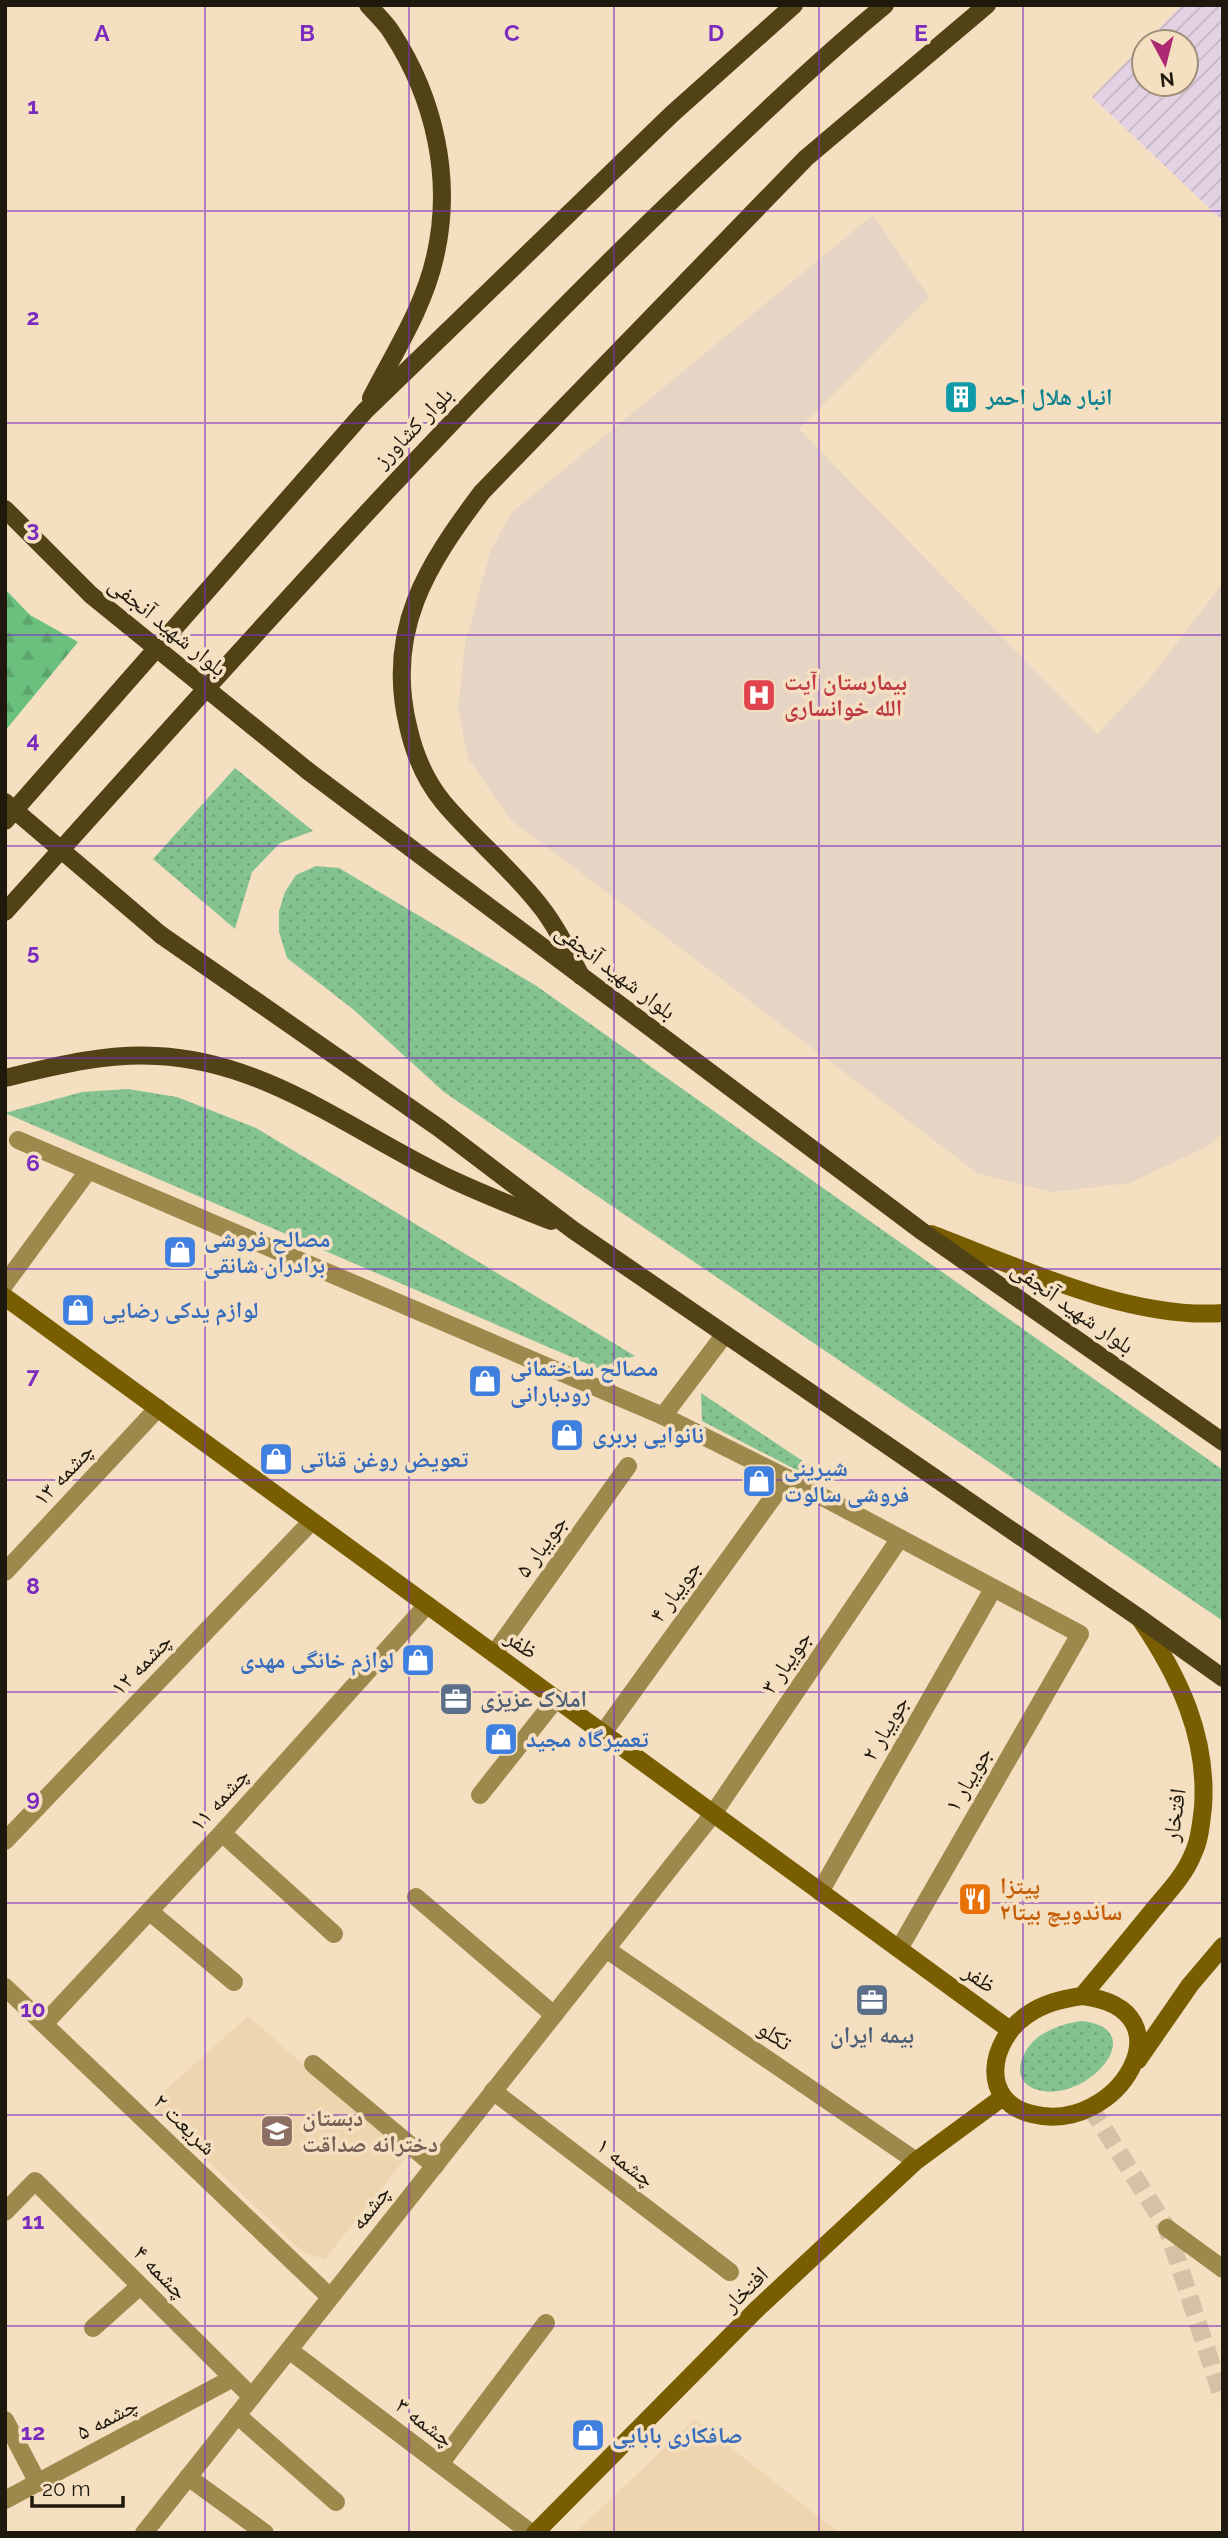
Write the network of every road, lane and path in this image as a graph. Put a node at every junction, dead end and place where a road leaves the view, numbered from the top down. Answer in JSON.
{"nodes":[{"id":1,"x":368,"y":5,"type":"edge"},
{"id":2,"x":794,"y":5,"type":"edge"},
{"id":3,"x":885,"y":5,"type":"edge"},
{"id":4,"x":987,"y":5,"type":"edge"},
{"id":5,"x":365,"y":411,"type":"junction"},
{"id":6,"x":5,"y":501,"type":"edge"},
{"id":7,"x":5,"y":509,"type":"edge"},
{"id":8,"x":23,"y":526,"type":"junction"},
{"id":9,"x":5,"y":802,"type":"edge"},
{"id":10,"x":5,"y":821,"type":"edge"},
{"id":11,"x":5,"y":912,"type":"edge"},
{"id":12,"x":582,"y":976,"type":"junction"},
{"id":13,"x":5,"y":1078,"type":"edge"},
{"id":14,"x":18,"y":1140,"type":"dead end"},
{"id":15,"x":88,"y":1171,"type":"junction"},
{"id":16,"x":573,"y":1230,"type":"junction"},
{"id":17,"x":923,"y":1232,"type":"junction"},
{"id":18,"x":5,"y":1284,"type":"edge"},
{"id":19,"x":5,"y":1297,"type":"edge"},
{"id":20,"x":1223,"y":1313,"type":"edge"},
{"id":21,"x":725,"y":1334,"type":"junction"},
{"id":22,"x":158,"y":1408,"type":"junction"},
{"id":23,"x":663,"y":1416,"type":"junction"},
{"id":24,"x":1223,"y":1442,"type":"edge"},
{"id":25,"x":628,"y":1466,"type":"dead end"},
{"id":26,"x":787,"y":1478,"type":"junction"},
{"id":27,"x":312,"y":1521,"type":"junction"},
{"id":28,"x":900,"y":1538,"type":"junction"},
{"id":29,"x":5,"y":1572,"type":"edge"},
{"id":30,"x":993,"y":1589,"type":"junction"},
{"id":31,"x":427,"y":1605,"type":"junction"},
{"id":32,"x":1138,"y":1617,"type":"junction"},
{"id":33,"x":494,"y":1654,"type":"junction"},
{"id":34,"x":1223,"y":1678,"type":"edge"},
{"id":35,"x":556,"y":1699,"type":"junction"},
{"id":36,"x":603,"y":1734,"type":"junction"},
{"id":37,"x":480,"y":1795,"type":"dead end"},
{"id":38,"x":713,"y":1814,"type":"junction"},
{"id":39,"x":222,"y":1833,"type":"junction"},
{"id":40,"x":5,"y":1841,"type":"edge"},
{"id":41,"x":820,"y":1892,"type":"junction"},
{"id":42,"x":416,"y":1897,"type":"dead end"},
{"id":43,"x":149,"y":1911,"type":"junction"},
{"id":44,"x":334,"y":1934,"type":"dead end"},
{"id":45,"x":1223,"y":1946,"type":"edge"},
{"id":46,"x":899,"y":1949,"type":"junction"},
{"id":47,"x":606,"y":1950,"type":"junction"},
{"id":48,"x":234,"y":1982,"type":"dead end"},
{"id":49,"x":5,"y":1987,"type":"edge"},
{"id":50,"x":1082,"y":1996,"type":"junction"},
{"id":51,"x":554,"y":2015,"type":"junction"},
{"id":52,"x":44,"y":2024,"type":"junction"},
{"id":53,"x":1010,"y":2030,"type":"junction"},
{"id":54,"x":313,"y":2064,"type":"dead end"},
{"id":55,"x":1134,"y":2066,"type":"junction"},
{"id":56,"x":494,"y":2091,"type":"junction"},
{"id":57,"x":1003,"y":2097,"type":"junction"},
{"id":58,"x":916,"y":2161,"type":"junction"},
{"id":59,"x":435,"y":2165,"type":"junction"},
{"id":60,"x":5,"y":2212,"type":"edge"},
{"id":61,"x":1167,"y":2228,"type":"dead end"},
{"id":62,"x":1223,"y":2269,"type":"edge"},
{"id":63,"x":730,"y":2272,"type":"dead end"},
{"id":64,"x":140,"y":2286,"type":"junction"},
{"id":65,"x":330,"y":2297,"type":"junction"},
{"id":66,"x":546,"y":2323,"type":"dead end"},
{"id":67,"x":93,"y":2328,"type":"dead end"},
{"id":68,"x":289,"y":2350,"type":"junction"},
{"id":69,"x":233,"y":2378,"type":"junction"},
{"id":70,"x":252,"y":2397,"type":"junction"},
{"id":71,"x":237,"y":2415,"type":"junction"},
{"id":72,"x":5,"y":2420,"type":"edge"},
{"id":73,"x":440,"y":2464,"type":"junction"},
{"id":74,"x":188,"y":2477,"type":"junction"},
{"id":75,"x":38,"y":2483,"type":"junction"},
{"id":76,"x":5,"y":2500,"type":"edge"},
{"id":77,"x":336,"y":2502,"type":"dead end"},
{"id":78,"x":144,"y":2533,"type":"edge"},
{"id":79,"x":265,"y":2533,"type":"edge"},
{"id":80,"x":533,"y":2533,"type":"edge"}],
"edges":[{"from":1,"to":5,"type":"main road"},
{"from":2,"to":5,"type":"main road","name":"بلوار کشاورز"},
{"from":3,"to":11,"type":"main road","name":"بلوار کشاورز"},
{"from":4,"to":12,"type":"main road"},
{"from":5,"to":10,"type":"main road","name":"بلوار کشاورز"},
{"from":6,"to":8,"type":"main road"},
{"from":7,"to":8,"type":"main road","name":"بلوار شهید آنجفی"},
{"from":8,"to":12,"type":"main road","name":"بلوار شهید آنجفی","bridge":true},
{"from":9,"to":16,"type":"main road","bridge":true},
{"from":12,"to":17,"type":"main road","name":"بلوار شهید آنجفی"},
{"from":13,"to":16,"type":"main road"},
{"from":14,"to":15,"type":"street"},
{"from":15,"to":18,"type":"street"},
{"from":15,"to":23,"type":"street"},
{"from":16,"to":21,"type":"main road"},
{"from":17,"to":20,"type":"street"},
{"from":17,"to":24,"type":"main road","name":"بلوار شهید آنجفی"},
{"from":19,"to":22,"type":"street","name":"ظفر"},
{"from":21,"to":23,"type":"street"},
{"from":21,"to":32,"type":"main road"},
{"from":22,"to":27,"type":"street","name":"ظفر"},
{"from":22,"to":29,"type":"street","name":"چشمه ۱۳"},
{"from":23,"to":26,"type":"street"},
{"from":25,"to":33,"type":"street","name":"جویبار ۵"},
{"from":26,"to":28,"type":"street"},
{"from":26,"to":36,"type":"street","name":"جویبار ۴"},
{"from":27,"to":31,"type":"street","name":"ظفر"},
{"from":27,"to":40,"type":"street","name":"چشمه ۱۲"},
{"from":28,"to":30,"type":"street"},
{"from":28,"to":38,"type":"street","name":"جویبار ۳"},
{"from":30,"to":41,"type":"street","name":"جویبار ۲"},
{"from":30,"to":46,"type":"street","name":"جویبار ۱"},
{"from":31,"to":33,"type":"street","name":"ظفر"},
{"from":31,"to":39,"type":"street","name":"چشمه ۱۱"},
{"from":32,"to":34,"type":"main road"},
{"from":32,"to":50,"type":"street","name":"افتخار"},
{"from":33,"to":35,"type":"street","name":"ظفر"},
{"from":35,"to":36,"type":"street","name":"ظفر"},
{"from":35,"to":37,"type":"street"},
{"from":36,"to":38,"type":"street","name":"ظفر"},
{"from":38,"to":41,"type":"street","name":"ظفر"},
{"from":38,"to":47,"type":"street","name":"چشمه"},
{"from":39,"to":43,"type":"street","name":"چشمه ۱۱"},
{"from":39,"to":44,"type":"street"},
{"from":41,"to":46,"type":"street","name":"ظفر"},
{"from":42,"to":51,"type":"street"},
{"from":43,"to":48,"type":"street"},
{"from":43,"to":52,"type":"street","name":"چشمه ۱۱"},
{"from":45,"to":55,"type":"street"},
{"from":46,"to":53,"type":"street","name":"ظفر"},
{"from":47,"to":51,"type":"street","name":"چشمه"},
{"from":47,"to":58,"type":"street","name":"تکلو"},
{"from":49,"to":52,"type":"street","name":"شریعت ۲"},
{"from":50,"to":53,"type":"street"},
{"from":50,"to":55,"type":"street"},
{"from":51,"to":56,"type":"street","name":"چشمه"},
{"from":52,"to":65,"type":"street","name":"شریعت ۲"},
{"from":53,"to":57,"type":"street"},
{"from":54,"to":59,"type":"street"},
{"from":55,"to":57,"type":"street"},
{"from":56,"to":59,"type":"street","name":"چشمه"},
{"from":56,"to":63,"type":"street","name":"چشمه ۱"},
{"from":57,"to":58,"type":"street","name":"افتخار"},
{"from":58,"to":80,"type":"street","name":"افتخار"},
{"from":59,"to":65,"type":"street","name":"چشمه"},
{"from":60,"to":64,"type":"street","name":"چشمه ۴"},
{"from":61,"to":62,"type":"street"},
{"from":64,"to":67,"type":"street"},
{"from":64,"to":69,"type":"street","name":"چشمه ۴"},
{"from":65,"to":68,"type":"street","name":"چشمه"},
{"from":66,"to":73,"type":"street"},
{"from":68,"to":70,"type":"street","name":"چشمه"},
{"from":68,"to":73,"type":"street","name":"چشمه ۳"},
{"from":69,"to":70,"type":"street","name":"چشمه ۴"},
{"from":69,"to":75,"type":"street","name":"چشمه ۵"},
{"from":70,"to":71,"type":"street","name":"چشمه"},
{"from":71,"to":74,"type":"street","name":"چشمه"},
{"from":71,"to":77,"type":"street"},
{"from":72,"to":75,"type":"street"},
{"from":73,"to":80,"type":"street","name":"چشمه ۳"},
{"from":74,"to":78,"type":"street","name":"چشمه"},
{"from":74,"to":79,"type":"street"},
{"from":75,"to":76,"type":"street","name":"چشمه ۵"}]}
